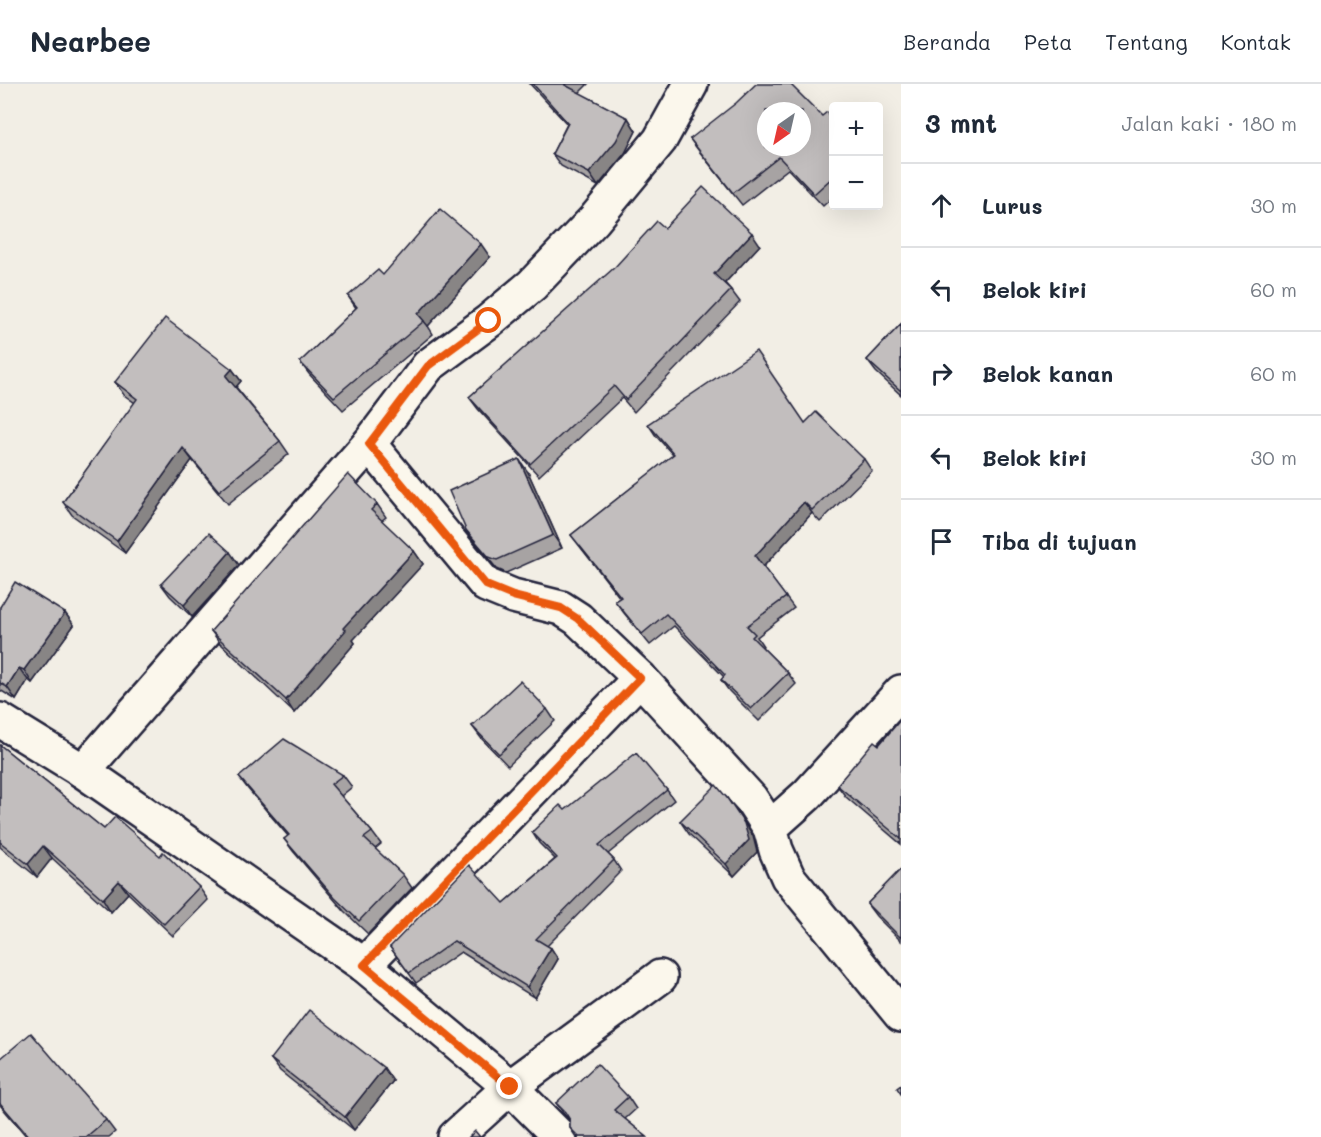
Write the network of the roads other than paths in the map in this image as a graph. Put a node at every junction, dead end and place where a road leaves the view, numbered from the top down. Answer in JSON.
{"nodes":[{"id":1,"x":691,"y":84,"type":"edge"},
{"id":2,"x":369,"y":444,"type":"junction"},
{"id":3,"x":640,"y":678,"type":"junction"},
{"id":4,"x":901,"y":692,"type":"edge"},
{"id":5,"x":0,"y":720,"type":"edge"},
{"id":6,"x":83,"y":771,"type":"junction"},
{"id":7,"x":770,"y":828,"type":"junction"},
{"id":8,"x":364,"y":965,"type":"junction"},
{"id":9,"x":660,"y":977,"type":"dead end"},
{"id":10,"x":901,"y":1015,"type":"edge"},
{"id":11,"x":510,"y":1087,"type":"junction"},
{"id":12,"x":455,"y":1137,"type":"edge"},
{"id":13,"x":560,"y":1137,"type":"edge"}],
"edges":[{"from":1,"to":2,"type":"street"},
{"from":2,"to":3,"type":"street"},
{"from":2,"to":6,"type":"street"},
{"from":3,"to":7,"type":"street"},
{"from":3,"to":8,"type":"street"},
{"from":4,"to":7,"type":"street"},
{"from":5,"to":6,"type":"street"},
{"from":6,"to":8,"type":"street"},
{"from":7,"to":10,"type":"street"},
{"from":8,"to":11,"type":"street"},
{"from":9,"to":11,"type":"street"},
{"from":11,"to":12,"type":"street"},
{"from":11,"to":13,"type":"street"}]}
